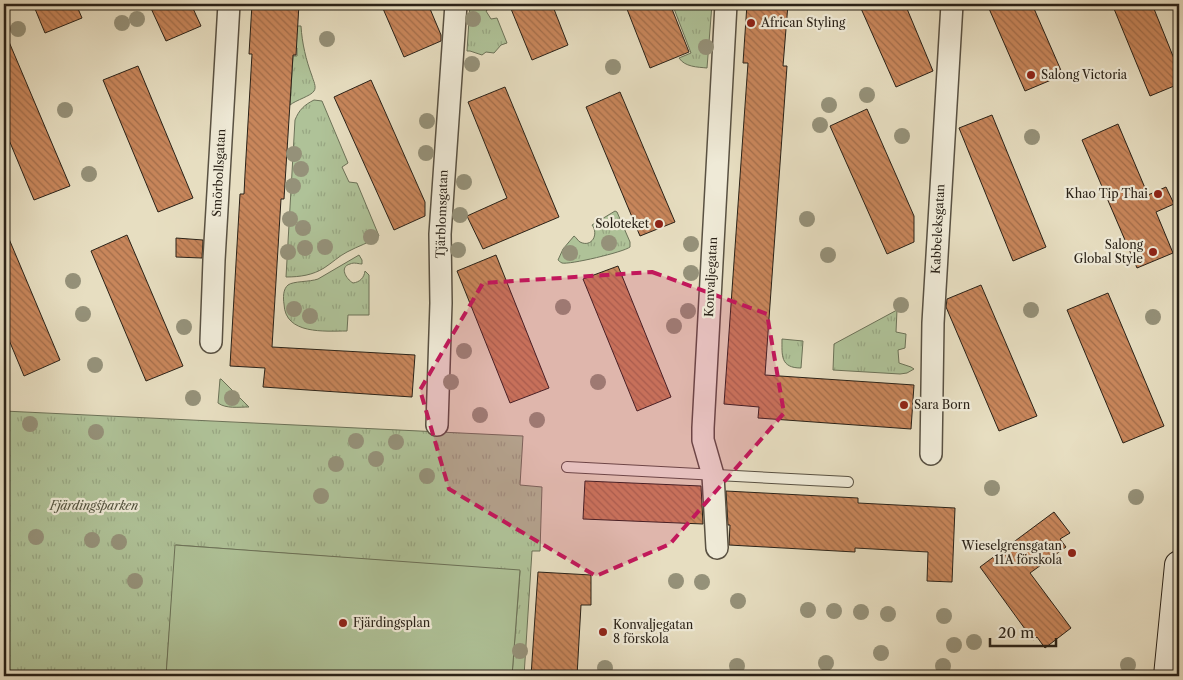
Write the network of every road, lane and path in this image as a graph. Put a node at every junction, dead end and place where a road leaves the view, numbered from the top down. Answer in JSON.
{"nodes":[{"id":1,"x":229,"y":4,"type":"edge"},
{"id":2,"x":456,"y":4,"type":"edge"},
{"id":3,"x":726,"y":4,"type":"edge"},
{"id":4,"x":952,"y":4,"type":"edge"},
{"id":5,"x":210,"y":342,"type":"dead end"},
{"id":6,"x":437,"y":425,"type":"dead end"},
{"id":7,"x":931,"y":454,"type":"dead end"},
{"id":8,"x":568,"y":467,"type":"dead end"},
{"id":9,"x":713,"y":475,"type":"junction"},
{"id":10,"x":848,"y":482,"type":"dead end"},
{"id":11,"x":717,"y":548,"type":"dead end"},
{"id":12,"x":1179,"y":566,"type":"edge"},
{"id":13,"x":1177,"y":611,"type":"edge"},
{"id":14,"x":1168,"y":676,"type":"edge"}],
"edges":[{"from":1,"to":5,"type":"street","name":"Smörbollsgatan"},
{"from":2,"to":6,"type":"street","name":"Tjärblomsgatan"},
{"from":3,"to":9,"type":"street","name":"Konvaljegatan"},
{"from":4,"to":7,"type":"street","name":"Kabbeleksgatan"},
{"from":8,"to":9,"type":"lane"},
{"from":9,"to":10,"type":"lane"},
{"from":9,"to":11,"type":"street","name":"Konvaljegatan"},
{"from":12,"to":13,"type":"street"},
{"from":13,"to":14,"type":"street"}]}
